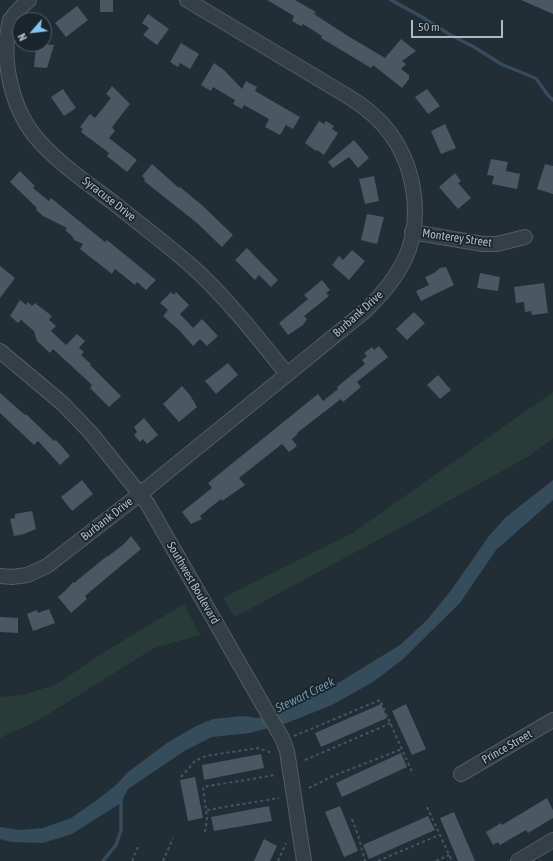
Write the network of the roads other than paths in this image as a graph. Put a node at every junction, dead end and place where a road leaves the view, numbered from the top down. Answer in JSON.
{"nodes":[{"id":1,"x":29,"y":0,"type":"edge"},
{"id":2,"x":187,"y":0,"type":"edge"},
{"id":3,"x":412,"y":232,"type":"junction"},
{"id":4,"x":525,"y":237,"type":"dead end"},
{"id":5,"x":0,"y":351,"type":"edge"},
{"id":6,"x":287,"y":374,"type":"junction"},
{"id":7,"x":140,"y":494,"type":"junction"},
{"id":8,"x":0,"y":576,"type":"edge"},
{"id":9,"x":553,"y":720,"type":"edge"},
{"id":10,"x":461,"y":774,"type":"dead end"},
{"id":11,"x":553,"y":840,"type":"edge"},
{"id":12,"x":304,"y":861,"type":"edge"},
{"id":13,"x":518,"y":861,"type":"edge"}],
"edges":[{"from":1,"to":6,"type":"street","name":"Syracuse Drive"},
{"from":2,"to":3,"type":"street","name":"Burbank Drive"},
{"from":3,"to":4,"type":"street","name":"Monterey Street"},
{"from":3,"to":6,"type":"street","name":"Burbank Drive"},
{"from":5,"to":7,"type":"street","name":"Southwest Boulevard"},
{"from":6,"to":7,"type":"street","name":"Burbank Drive"},
{"from":7,"to":8,"type":"street","name":"Burbank Drive"},
{"from":7,"to":12,"type":"street","name":"Southwest Boulevard"},
{"from":9,"to":10,"type":"street","name":"Prince Street"},
{"from":11,"to":13,"type":"street"}]}
